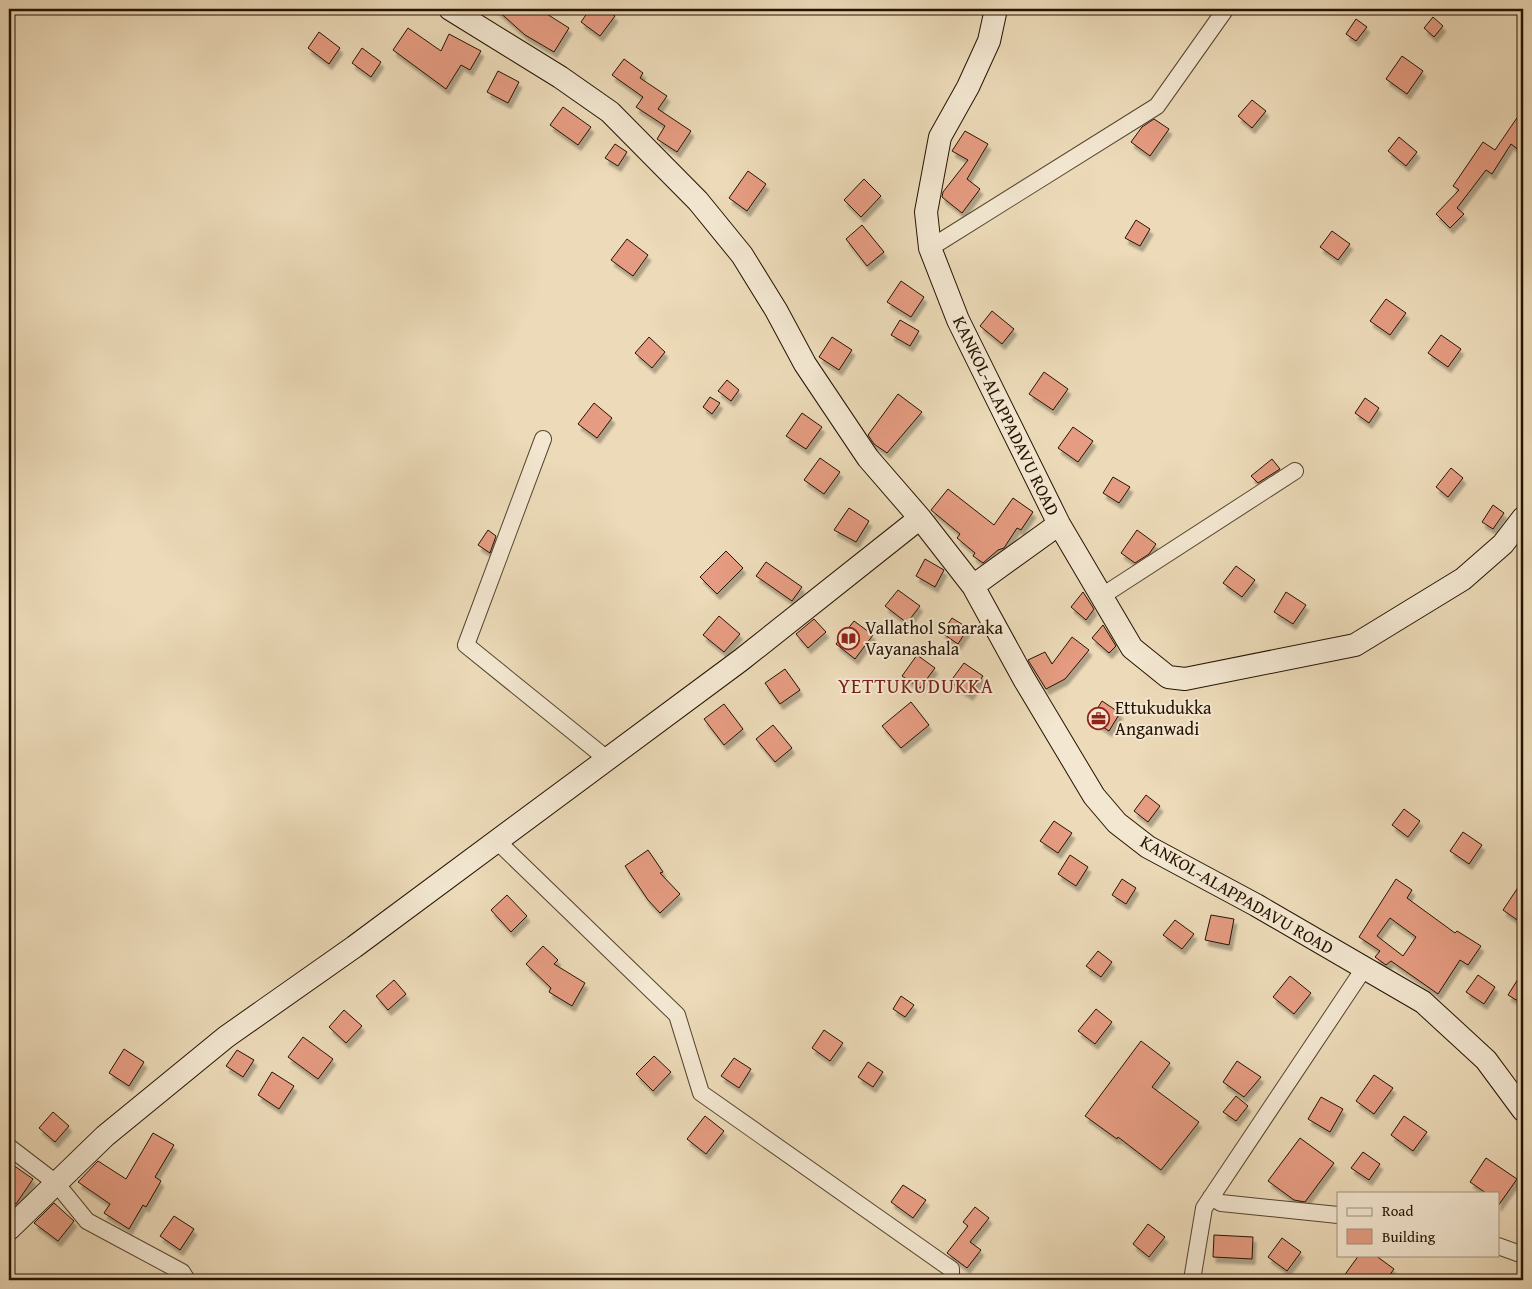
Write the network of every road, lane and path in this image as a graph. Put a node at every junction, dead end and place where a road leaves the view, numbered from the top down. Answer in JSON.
{"nodes":[{"id":1,"x":450,"y":9,"type":"edge"},
{"id":2,"x":996,"y":9,"type":"edge"},
{"id":3,"x":1225,"y":10,"type":"dead end"},
{"id":4,"x":930,"y":248,"type":"junction"},
{"id":5,"x":543,"y":439,"type":"dead end"},
{"id":6,"x":1295,"y":471,"type":"dead end"},
{"id":7,"x":920,"y":518,"type":"junction"},
{"id":8,"x":1523,"y":518,"type":"edge"},
{"id":9,"x":1059,"y":524,"type":"junction"},
{"id":10,"x":973,"y":586,"type":"junction"},
{"id":11,"x":1102,"y":596,"type":"junction"},
{"id":12,"x":607,"y":759,"type":"junction"},
{"id":13,"x":497,"y":841,"type":"junction"},
{"id":14,"x":1365,"y":967,"type":"junction"},
{"id":15,"x":1523,"y":1110,"type":"edge"},
{"id":16,"x":9,"y":1147,"type":"edge"},
{"id":17,"x":56,"y":1182,"type":"junction"},
{"id":18,"x":1211,"y":1197,"type":"junction"},
{"id":19,"x":1337,"y":1215,"type":"edge"},
{"id":20,"x":9,"y":1229,"type":"edge"},
{"id":21,"x":1500,"y":1247,"type":"edge"},
{"id":22,"x":1523,"y":1255,"type":"edge"},
{"id":23,"x":187,"y":1280,"type":"edge"},
{"id":24,"x":951,"y":1280,"type":"edge"},
{"id":25,"x":1192,"y":1280,"type":"edge"}],
"edges":[{"from":1,"to":7,"type":"street"},
{"from":2,"to":4,"type":"street","name":"KANKOL-ALAPPADAVU ROAD"},
{"from":3,"to":4,"type":"street"},
{"from":4,"to":9,"type":"street","name":"KANKOL-ALAPPADAVU ROAD"},
{"from":5,"to":12,"type":"street"},
{"from":6,"to":11,"type":"street"},
{"from":7,"to":10,"type":"street"},
{"from":7,"to":12,"type":"street"},
{"from":8,"to":11,"type":"street"},
{"from":9,"to":10,"type":"street","name":"KANKOL-ALAPPADAVU ROAD"},
{"from":9,"to":11,"type":"street"},
{"from":10,"to":14,"type":"street","name":"KANKOL-ALAPPADAVU ROAD"},
{"from":12,"to":13,"type":"street"},
{"from":13,"to":17,"type":"street"},
{"from":13,"to":24,"type":"street"},
{"from":14,"to":15,"type":"street","name":"KANKOL-ALAPPADAVU ROAD"},
{"from":14,"to":18,"type":"street"},
{"from":16,"to":17,"type":"street"},
{"from":17,"to":20,"type":"street"},
{"from":17,"to":23,"type":"street"},
{"from":18,"to":19,"type":"street"},
{"from":18,"to":25,"type":"street"},
{"from":21,"to":22,"type":"street"}]}
